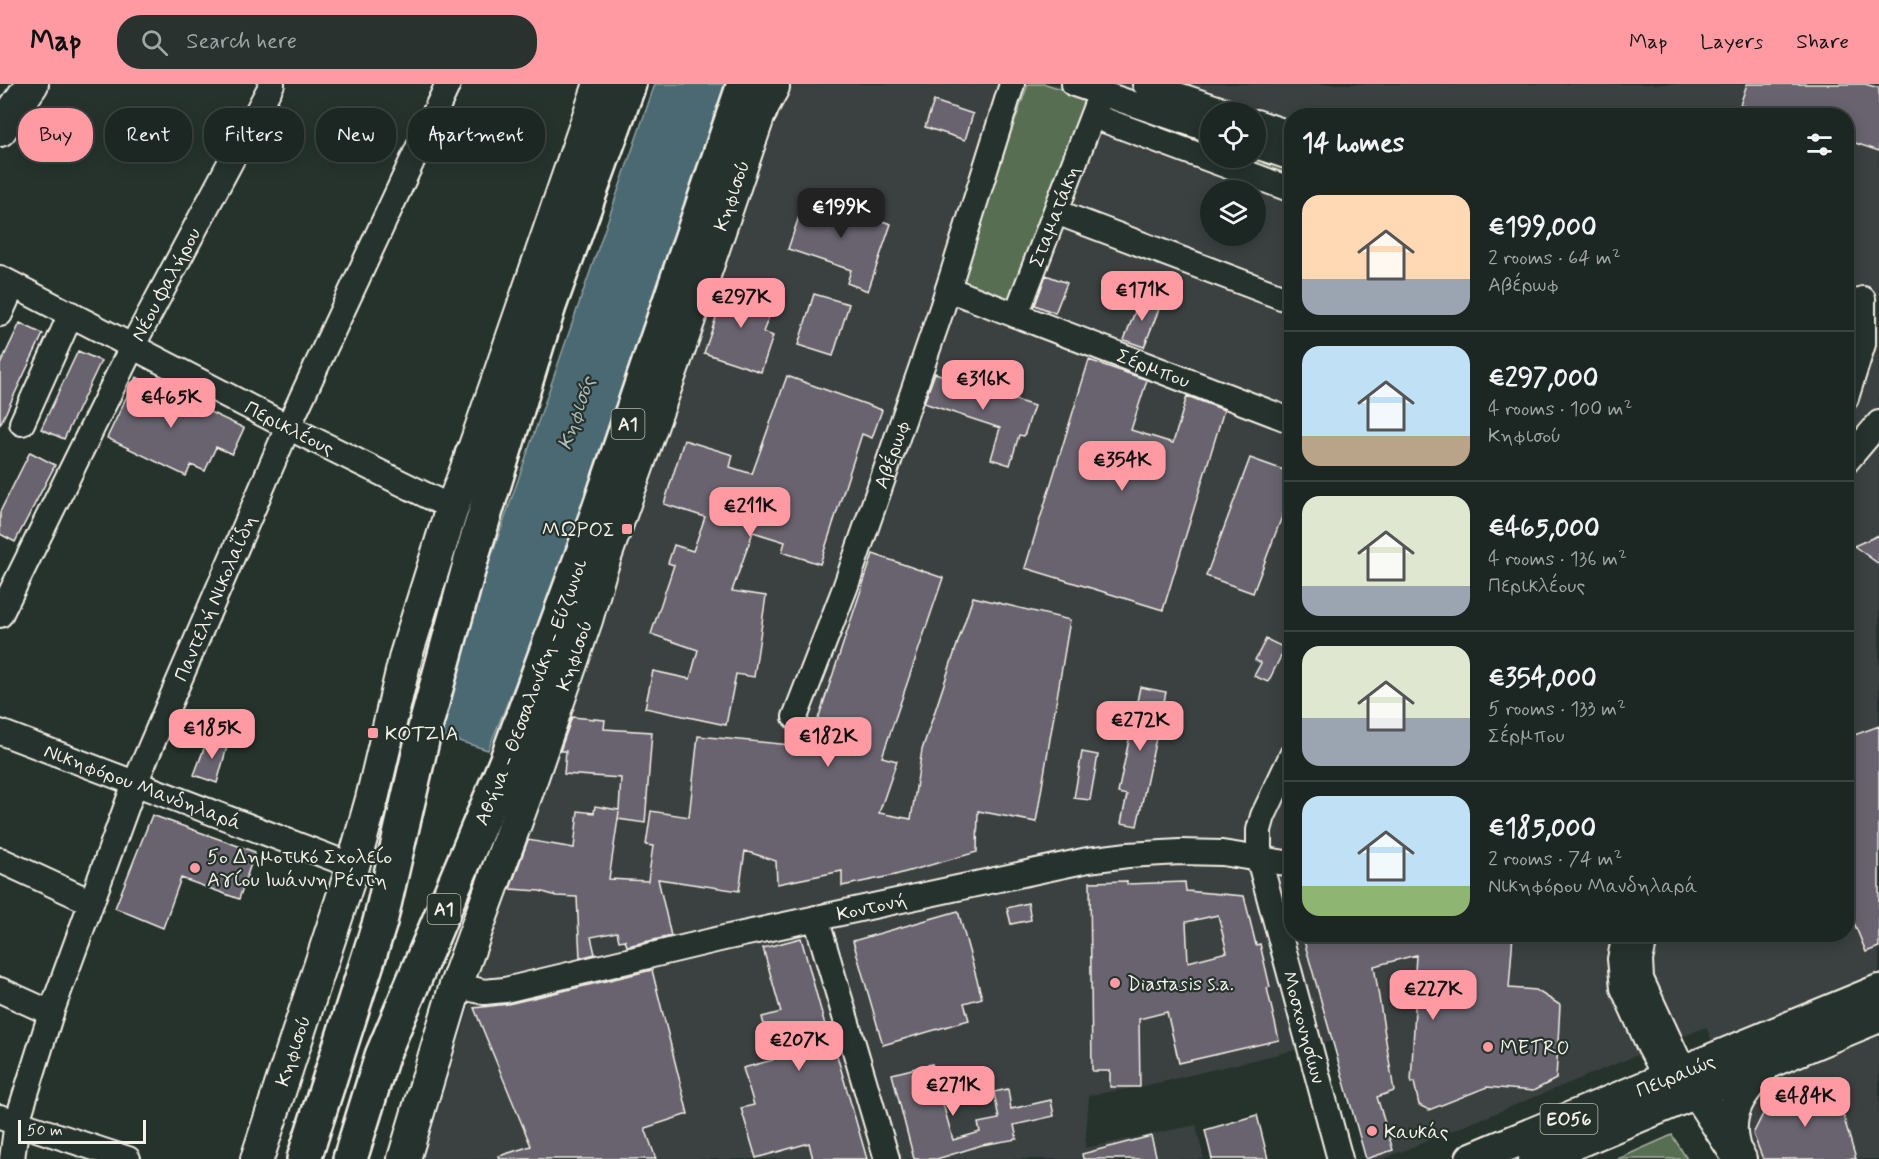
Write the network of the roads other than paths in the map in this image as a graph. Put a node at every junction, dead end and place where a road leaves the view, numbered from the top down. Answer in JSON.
{"nodes":[{"id":1,"x":32,"y":84,"type":"edge"},
{"id":2,"x":272,"y":84,"type":"edge"},
{"id":3,"x":448,"y":84,"type":"edge"},
{"id":4,"x":600,"y":84,"type":"edge"},
{"id":5,"x":628,"y":84,"type":"edge"},
{"id":6,"x":1012,"y":84,"type":"edge"},
{"id":7,"x":1074,"y":84,"type":"edge"},
{"id":8,"x":1145,"y":84,"type":"edge"},
{"id":9,"x":762,"y":91,"type":"edge"},
{"id":10,"x":1200,"y":102,"type":"edge"},
{"id":11,"x":1097,"y":104,"type":"junction"},
{"id":12,"x":1266,"y":125,"type":"edge"},
{"id":13,"x":1200,"y":128,"type":"edge"},
{"id":14,"x":0,"y":130,"type":"edge"},
{"id":15,"x":1284,"y":131,"type":"edge"},
{"id":16,"x":1266,"y":149,"type":"edge"},
{"id":17,"x":1284,"y":155,"type":"edge"},
{"id":18,"x":1284,"y":186,"type":"edge"},
{"id":19,"x":1056,"y":212,"type":"junction"},
{"id":20,"x":7,"y":281,"type":"edge"},
{"id":21,"x":948,"y":289,"type":"junction"},
{"id":22,"x":1284,"y":298,"type":"edge"},
{"id":23,"x":1863,"y":298,"type":"edge"},
{"id":24,"x":549,"y":306,"type":"junction"},
{"id":25,"x":0,"y":314,"type":"edge"},
{"id":26,"x":71,"y":314,"type":"junction"},
{"id":27,"x":1016,"y":315,"type":"junction"},
{"id":28,"x":1863,"y":325,"type":"edge"},
{"id":29,"x":133,"y":345,"type":"junction"},
{"id":30,"x":1854,"y":373,"type":"edge"},
{"id":31,"x":1284,"y":418,"type":"edge"},
{"id":32,"x":22,"y":423,"type":"dead end"},
{"id":33,"x":1879,"y":423,"type":"edge"},
{"id":34,"x":288,"y":427,"type":"junction"},
{"id":35,"x":1854,"y":453,"type":"edge"},
{"id":36,"x":472,"y":455,"type":"junction"},
{"id":37,"x":452,"y":508,"type":"junction"},
{"id":38,"x":600,"y":571,"type":"junction"},
{"id":39,"x":0,"y":615,"type":"edge"},
{"id":40,"x":795,"y":717,"type":"dead end"},
{"id":41,"x":0,"y":732,"type":"edge"},
{"id":42,"x":506,"y":762,"type":"junction"},
{"id":43,"x":1284,"y":772,"type":"edge"},
{"id":44,"x":135,"y":783,"type":"junction"},
{"id":45,"x":1259,"y":859,"type":"junction"},
{"id":46,"x":0,"y":860,"type":"edge"},
{"id":47,"x":1284,"y":863,"type":"edge"},
{"id":48,"x":353,"y":866,"type":"junction"},
{"id":49,"x":91,"y":902,"type":"junction"},
{"id":50,"x":816,"y":918,"type":"junction"},
{"id":51,"x":1623,"y":942,"type":"edge"},
{"id":52,"x":1644,"y":942,"type":"edge"},
{"id":53,"x":456,"y":985,"type":"junction"},
{"id":54,"x":0,"y":990,"type":"edge"},
{"id":55,"x":1879,"y":991,"type":"edge"},
{"id":56,"x":51,"y":1013,"type":"junction"},
{"id":57,"x":1879,"y":1016,"type":"edge"},
{"id":58,"x":290,"y":1060,"type":"junction"},
{"id":59,"x":1766,"y":1063,"type":"junction"},
{"id":60,"x":1681,"y":1086,"type":"junction"},
{"id":61,"x":8,"y":1120,"type":"edge"},
{"id":62,"x":1730,"y":1154,"type":"edge"},
{"id":63,"x":12,"y":1159,"type":"edge"},
{"id":64,"x":128,"y":1159,"type":"edge"},
{"id":65,"x":257,"y":1159,"type":"edge"},
{"id":66,"x":268,"y":1159,"type":"edge"},
{"id":67,"x":304,"y":1159,"type":"edge"},
{"id":68,"x":350,"y":1159,"type":"edge"},
{"id":69,"x":386,"y":1159,"type":"edge"},
{"id":70,"x":404,"y":1159,"type":"edge"},
{"id":71,"x":887,"y":1159,"type":"edge"},
{"id":72,"x":1340,"y":1159,"type":"edge"},
{"id":73,"x":1472,"y":1159,"type":"edge"},
{"id":74,"x":1535,"y":1159,"type":"edge"}],
"edges":[{"from":1,"to":14,"type":"main road"},
{"from":2,"to":29,"type":"street","name":"Νέου Φαλήρου"},
{"from":3,"to":34,"type":"street","name":"Παντελή Νικολαΐδη"},
{"from":4,"to":36,"type":"main road","name":"Κηφισού"},
{"from":5,"to":24,"type":"highway"},
{"from":6,"to":21,"type":"street","name":"Αβέρωφ"},
{"from":7,"to":11,"type":"street"},
{"from":8,"to":10,"type":"street"},
{"from":9,"to":38,"type":"main road","name":"Κηφισού"},
{"from":9,"to":42,"type":"highway","name":"Αθήνα - Θεσσαλονίκη - Εύζωνοι","number":"Α1"},
{"from":11,"to":13,"type":"street"},
{"from":11,"to":18,"type":"street"},
{"from":11,"to":19,"type":"street","name":"Σταματάκη"},
{"from":12,"to":15,"type":"street"},
{"from":16,"to":17,"type":"street"},
{"from":19,"to":22,"type":"street"},
{"from":19,"to":27,"type":"street","name":"Σταματάκη"},
{"from":20,"to":25,"type":"street"},
{"from":20,"to":26,"type":"street","name":"Περικλέους"},
{"from":21,"to":27,"type":"street","name":"Σέρμπου"},
{"from":21,"to":40,"type":"street","name":"Αβέρωφ"},
{"from":23,"to":28,"type":"street"},
{"from":24,"to":36,"type":"highway"},
{"from":24,"to":67,"type":"highway"},
{"from":26,"to":29,"type":"street","name":"Περικλέους"},
{"from":26,"to":32,"type":"street"},
{"from":27,"to":31,"type":"street","name":"Σέρμπου"},
{"from":28,"to":30,"type":"street"},
{"from":29,"to":34,"type":"street","name":"Περικλέους"},
{"from":29,"to":39,"type":"street","name":"Νέου Φαλήρου"},
{"from":33,"to":35,"type":"street"},
{"from":34,"to":37,"type":"street","name":"Περικλέους"},
{"from":34,"to":44,"type":"street","name":"Παντελή Νικολαΐδη"},
{"from":36,"to":37,"type":"main road","name":"Κηφισού"},
{"from":37,"to":48,"type":"main road","name":"Κηφισού"},
{"from":38,"to":42,"type":"highway"},
{"from":38,"to":53,"type":"main road","name":"Κηφισού"},
{"from":41,"to":44,"type":"street","name":"Νικηφόρου Μανδηλαρά"},
{"from":42,"to":68,"type":"highway","name":"Αθήνα - Θεσσαλονίκη - Εύζωνοι","number":"Α1"},
{"from":43,"to":45,"type":"street","name":"Μοσχονησίων"},
{"from":44,"to":48,"type":"street","name":"Νικηφόρου Μανδηλαρά"},
{"from":44,"to":49,"type":"street","name":"Παντελή Νικολαΐδη"},
{"from":45,"to":47,"type":"street","name":"Κοντονή"},
{"from":45,"to":50,"type":"street","name":"Κοντονή"},
{"from":45,"to":72,"type":"street","name":"Μοσχονησίων"},
{"from":46,"to":49,"type":"street"},
{"from":48,"to":58,"type":"main road","name":"Κηφισού"},
{"from":49,"to":56,"type":"street","name":"Παντελή Νικολαΐδη"},
{"from":50,"to":53,"type":"street","name":"Κοντονή"},
{"from":50,"to":71,"type":"street"},
{"from":51,"to":60,"type":"street"},
{"from":52,"to":60,"type":"street"},
{"from":53,"to":69,"type":"main road"},
{"from":53,"to":70,"type":"main road","name":"Κηφισού"},
{"from":54,"to":56,"type":"street"},
{"from":55,"to":60,"type":"main road","name":"Πειραιώς","number":"ΕΟ56"},
{"from":56,"to":61,"type":"street","name":"Παντελή Νικολαΐδη"},
{"from":57,"to":59,"type":"main road","name":"Πειραιώς","number":"ΕΟ56"},
{"from":58,"to":65,"type":"main road","name":"Κηφισού"},
{"from":58,"to":66,"type":"main road"},
{"from":59,"to":60,"type":"main road","name":"Πειραιώς","number":"ΕΟ56"},
{"from":59,"to":62,"type":"main road"},
{"from":60,"to":62,"type":"main road"},
{"from":60,"to":73,"type":"main road","name":"Πειραιώς","number":"ΕΟ56"},
{"from":60,"to":74,"type":"main road","name":"Πειραιώς","number":"ΕΟ56"},
{"from":61,"to":63,"type":"street","name":"Παντελή Νικολαΐδη"},
{"from":61,"to":64,"type":"street"}]}
